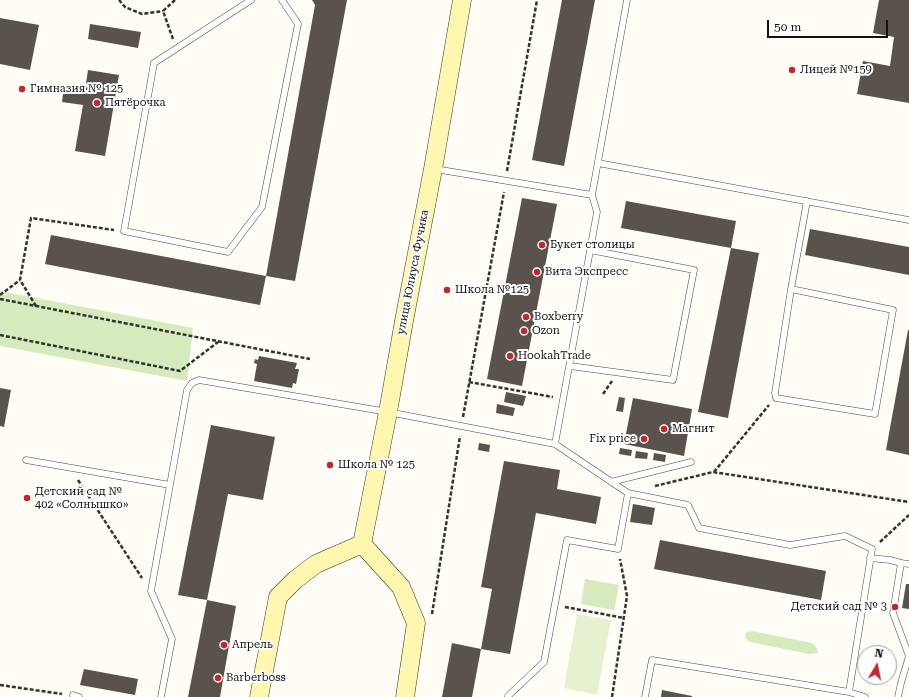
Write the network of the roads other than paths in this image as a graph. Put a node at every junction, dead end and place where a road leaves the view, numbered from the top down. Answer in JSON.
{"nodes":[{"id":1,"x":251,"y":0,"type":"edge"},
{"id":2,"x":282,"y":0,"type":"edge"},
{"id":3,"x":462,"y":0,"type":"edge"},
{"id":4,"x":627,"y":0,"type":"edge"},
{"id":5,"x":598,"y":163,"type":"junction"},
{"id":6,"x":433,"y":169,"type":"junction"},
{"id":7,"x":592,"y":195,"type":"junction"},
{"id":8,"x":807,"y":201,"type":"junction"},
{"id":9,"x":909,"y":220,"type":"edge"},
{"id":10,"x":590,"y":250,"type":"junction"},
{"id":11,"x":791,"y":289,"type":"junction"},
{"id":12,"x":570,"y":366,"type":"junction"},
{"id":13,"x":388,"y":412,"type":"junction"},
{"id":14,"x":555,"y":444,"type":"junction"},
{"id":15,"x":26,"y":460,"type":"dead end"},
{"id":16,"x":692,"y":462,"type":"dead end"},
{"id":17,"x":611,"y":482,"type":"junction"},
{"id":18,"x":170,"y":485,"type":"junction"},
{"id":19,"x":628,"y":493,"type":"junction"},
{"id":20,"x":362,"y":544,"type":"junction"},
{"id":21,"x":870,"y":558,"type":"junction"},
{"id":22,"x":901,"y":563,"type":"junction"},
{"id":23,"x":909,"y":564,"type":"edge"},
{"id":24,"x":909,"y":656,"type":"edge"},
{"id":25,"x":849,"y":692,"type":"junction"},
{"id":26,"x":161,"y":697,"type":"edge"},
{"id":27,"x":258,"y":697,"type":"edge"},
{"id":28,"x":405,"y":697,"type":"edge"},
{"id":29,"x":508,"y":697,"type":"edge"},
{"id":30,"x":646,"y":697,"type":"edge"},
{"id":31,"x":865,"y":697,"type":"edge"},
{"id":32,"x":898,"y":697,"type":"edge"}],
"edges":[{"from":1,"to":2,"type":"lane"},
{"from":3,"to":6,"type":"main road","name":"улица Юлиуса Фучика"},
{"from":4,"to":5,"type":"lane"},
{"from":5,"to":7,"type":"lane"},
{"from":5,"to":8,"type":"lane"},
{"from":6,"to":7,"type":"lane"},
{"from":6,"to":13,"type":"main road","name":"улица Юлиуса Фучика"},
{"from":7,"to":10,"type":"lane"},
{"from":8,"to":9,"type":"lane"},
{"from":8,"to":11,"type":"lane"},
{"from":10,"to":12,"type":"lane"},
{"from":10,"to":12,"type":"lane"},
{"from":11,"to":11,"type":"lane"},
{"from":12,"to":14,"type":"lane"},
{"from":13,"to":14,"type":"lane"},
{"from":13,"to":18,"type":"lane"},
{"from":13,"to":20,"type":"main road","name":"улица Юлиуса Фучика"},
{"from":14,"to":17,"type":"lane"},
{"from":15,"to":18,"type":"lane"},
{"from":16,"to":17,"type":"lane"},
{"from":17,"to":19,"type":"lane"},
{"from":18,"to":26,"type":"lane"},
{"from":19,"to":21,"type":"lane"},
{"from":19,"to":29,"type":"lane"},
{"from":20,"to":27,"type":"main road"},
{"from":20,"to":28,"type":"main road"},
{"from":21,"to":22,"type":"lane"},
{"from":21,"to":25,"type":"lane"},
{"from":22,"to":23,"type":"lane"},
{"from":22,"to":24,"type":"lane"},
{"from":24,"to":32,"type":"lane"},
{"from":25,"to":30,"type":"lane"},
{"from":25,"to":31,"type":"lane"}]}
